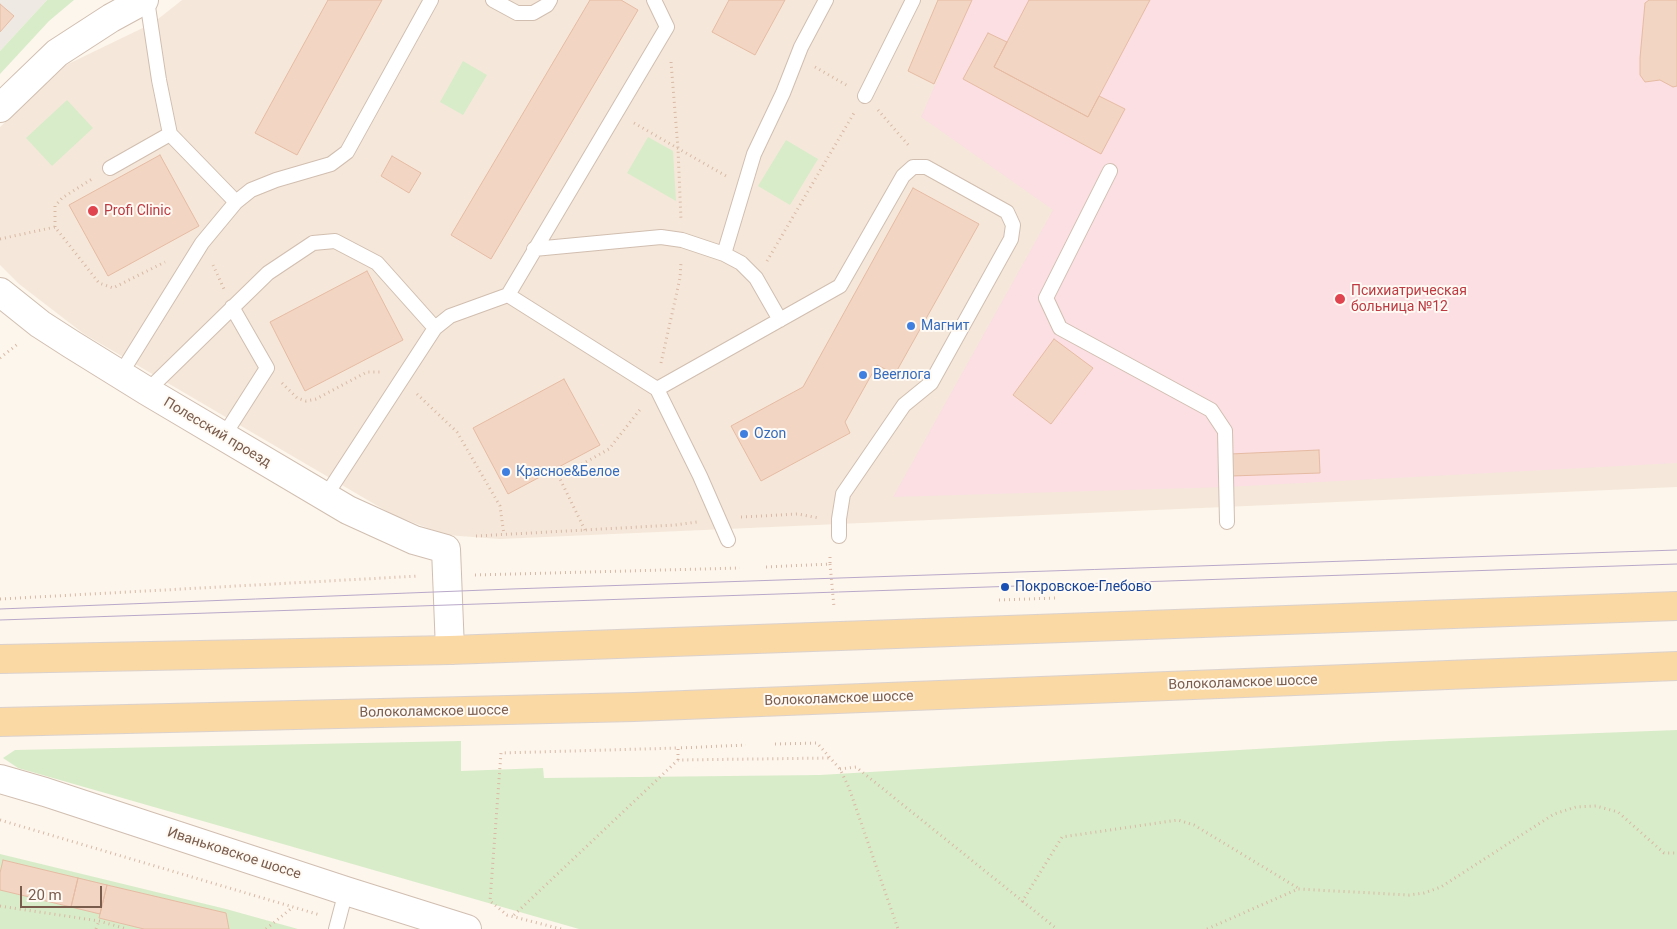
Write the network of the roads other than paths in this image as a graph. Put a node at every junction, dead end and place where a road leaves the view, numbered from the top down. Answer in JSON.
{"nodes":[{"id":1,"x":145,"y":0,"type":"edge"},
{"id":2,"x":431,"y":0,"type":"edge"},
{"id":3,"x":493,"y":0,"type":"edge"},
{"id":4,"x":550,"y":0,"type":"edge"},
{"id":5,"x":654,"y":0,"type":"edge"},
{"id":6,"x":826,"y":0,"type":"edge"},
{"id":7,"x":913,"y":0,"type":"edge"},
{"id":8,"x":865,"y":96,"type":"road end"},
{"id":9,"x":0,"y":108,"type":"edge"},
{"id":10,"x":170,"y":134,"type":"junction"},
{"id":11,"x":110,"y":168,"type":"road end"},
{"id":12,"x":1110,"y":172,"type":"dead end"},
{"id":13,"x":236,"y":202,"type":"junction"},
{"id":14,"x":534,"y":249,"type":"junction"},
{"id":15,"x":724,"y":254,"type":"junction"},
{"id":16,"x":0,"y":292,"type":"edge"},
{"id":17,"x":508,"y":295,"type":"junction"},
{"id":18,"x":232,"y":307,"type":"junction"},
{"id":19,"x":780,"y":320,"type":"junction"},
{"id":20,"x":434,"y":328,"type":"junction"},
{"id":21,"x":120,"y":375,"type":"junction"},
{"id":22,"x":657,"y":388,"type":"junction"},
{"id":23,"x":147,"y":392,"type":"junction"},
{"id":24,"x":223,"y":437,"type":"junction"},
{"id":25,"x":325,"y":497,"type":"junction"},
{"id":26,"x":1228,"y":522,"type":"dead end"},
{"id":27,"x":839,"y":536,"type":"dead end"},
{"id":28,"x":728,"y":540,"type":"dead end"},
{"id":29,"x":1677,"y":606,"type":"edge"},
{"id":30,"x":450,"y":650,"type":"junction"},
{"id":31,"x":0,"y":660,"type":"edge"},
{"id":32,"x":1677,"y":666,"type":"edge"},
{"id":33,"x":0,"y":722,"type":"edge"},
{"id":34,"x":0,"y":779,"type":"edge"},
{"id":35,"x":346,"y":892,"type":"junction"},
{"id":36,"x":337,"y":925,"type":"edge"},
{"id":37,"x":468,"y":929,"type":"edge"}],
"edges":[{"from":1,"to":9,"type":"street"},
{"from":1,"to":10,"type":"lane"},
{"from":2,"to":13,"type":"lane"},
{"from":3,"to":4,"type":"lane"},
{"from":5,"to":14,"type":"lane"},
{"from":6,"to":15,"type":"lane"},
{"from":7,"to":8,"type":"lane"},
{"from":10,"to":11,"type":"lane"},
{"from":10,"to":13,"type":"lane"},
{"from":12,"to":26,"type":"lane"},
{"from":13,"to":21,"type":"lane"},
{"from":14,"to":15,"type":"lane"},
{"from":14,"to":17,"type":"lane"},
{"from":15,"to":19,"type":"lane"},
{"from":16,"to":21,"type":"street","name":"Полесский проезд"},
{"from":17,"to":20,"type":"lane"},
{"from":17,"to":22,"type":"lane"},
{"from":18,"to":20,"type":"lane"},
{"from":18,"to":23,"type":"lane"},
{"from":18,"to":24,"type":"lane"},
{"from":19,"to":22,"type":"lane"},
{"from":19,"to":27,"type":"lane"},
{"from":20,"to":25,"type":"lane"},
{"from":21,"to":23,"type":"street","name":"Полесский проезд"},
{"from":22,"to":28,"type":"lane"},
{"from":23,"to":24,"type":"street","name":"Полесский проезд"},
{"from":24,"to":25,"type":"street","name":"Полесский проезд"},
{"from":25,"to":30,"type":"street","name":"Полесский проезд"},
{"from":29,"to":30,"type":"main road"},
{"from":30,"to":31,"type":"main road"},
{"from":32,"to":33,"type":"main road","name":"Волоколамское шоссе"},
{"from":34,"to":35,"type":"street","name":"Иваньковское шоссе"},
{"from":35,"to":36,"type":"lane"},
{"from":35,"to":37,"type":"street","name":"Иваньковское шоссе"}]}
